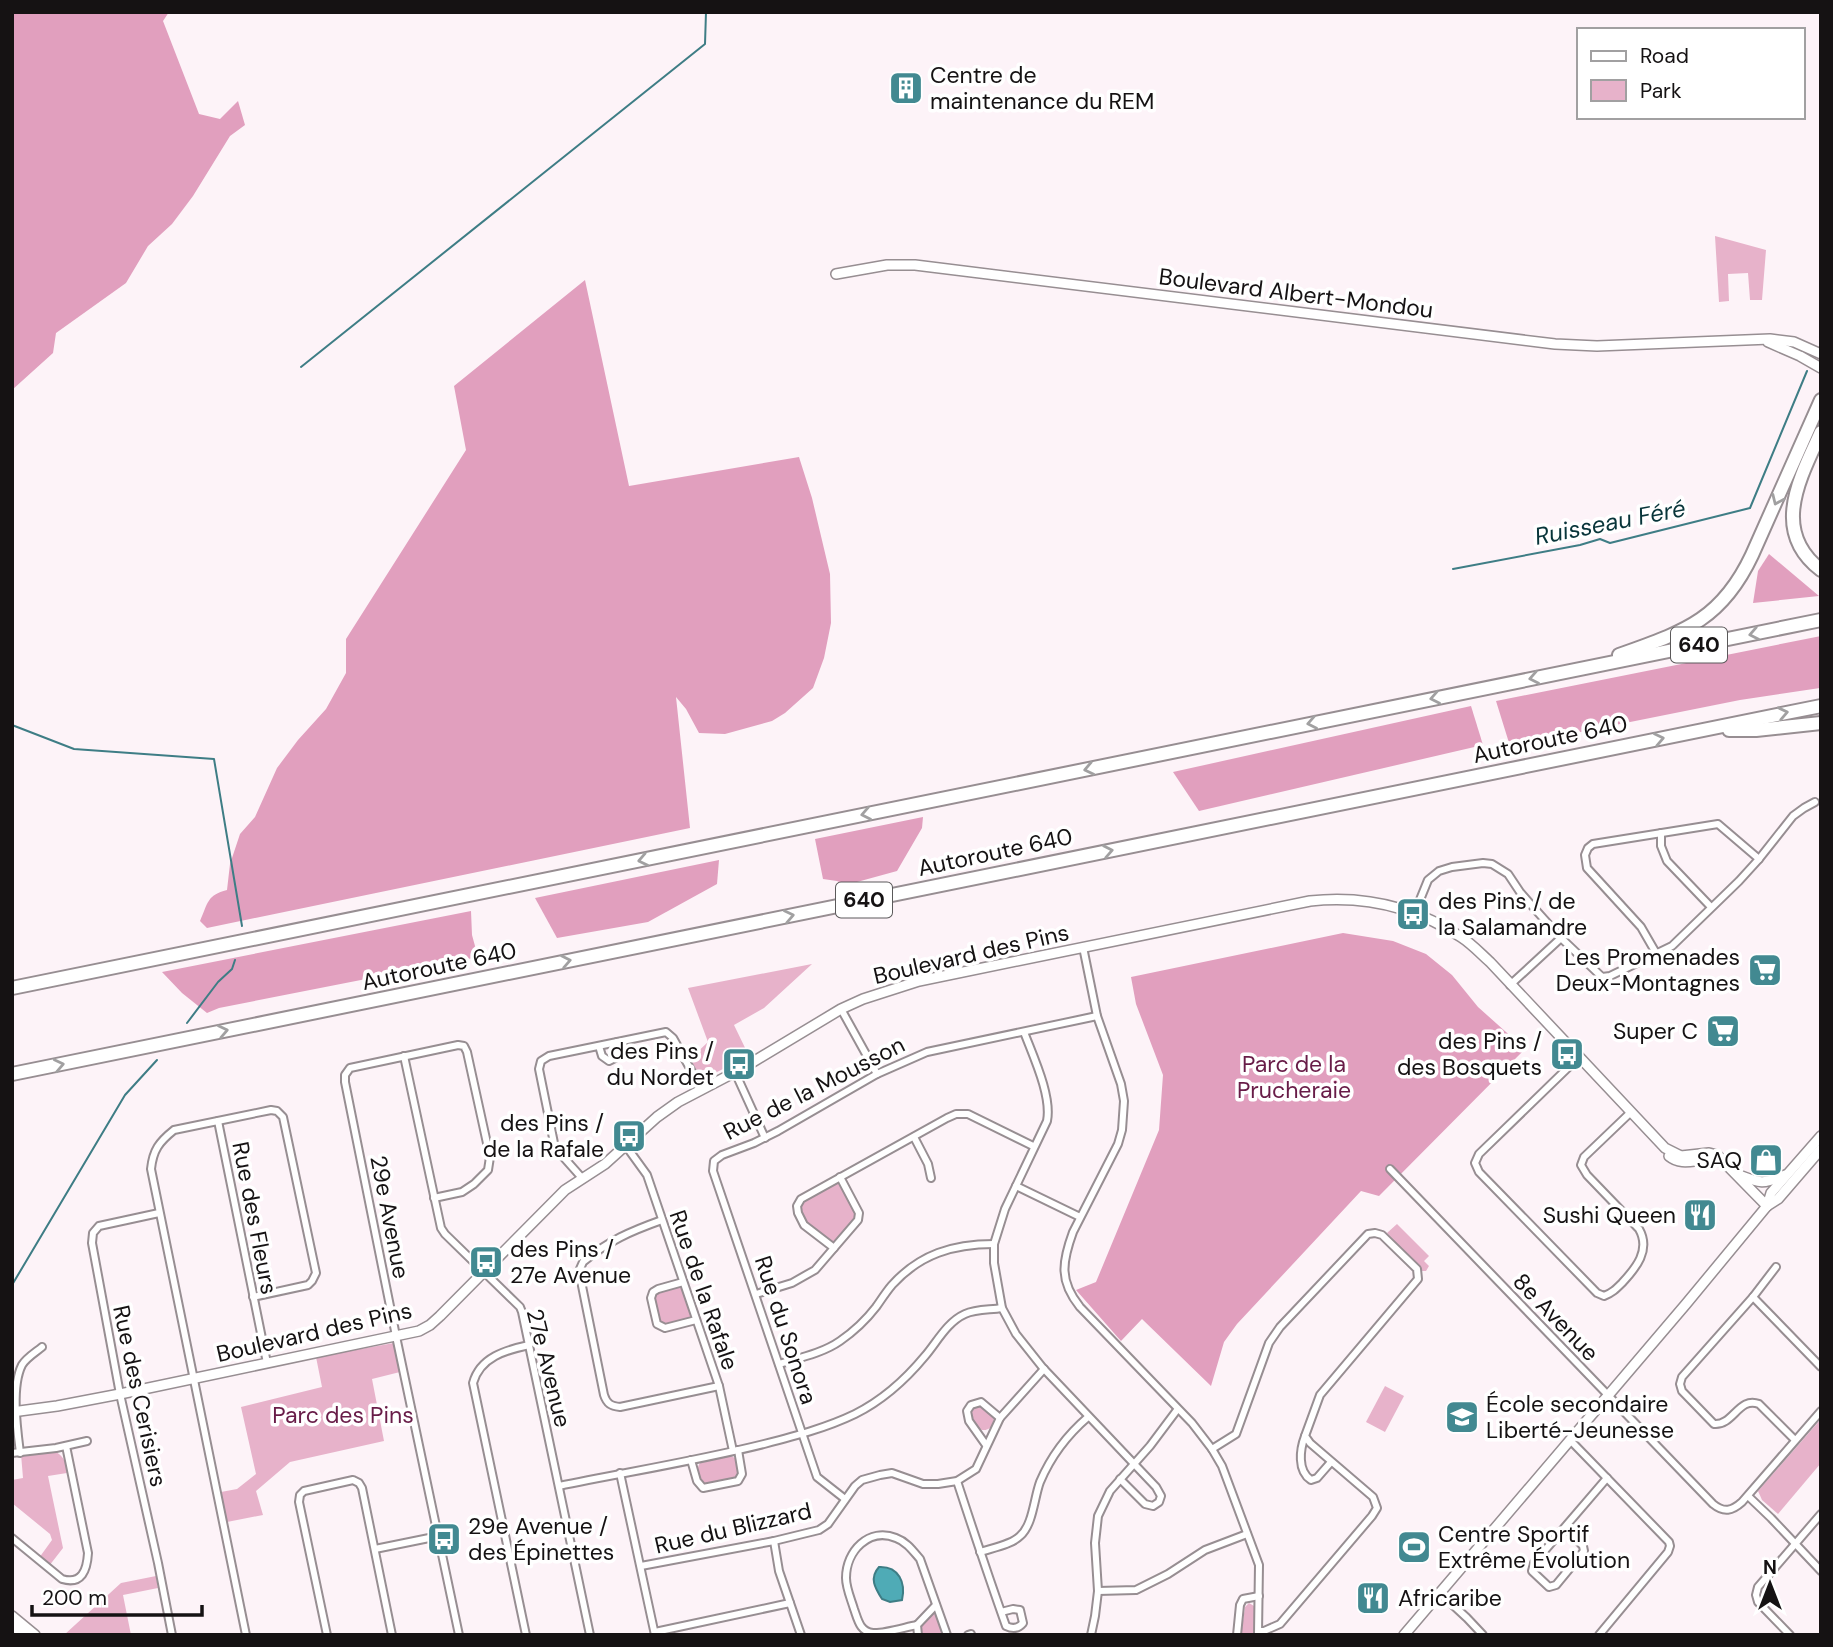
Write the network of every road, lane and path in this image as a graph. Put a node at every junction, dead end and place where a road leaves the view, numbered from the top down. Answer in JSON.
{"nodes":[{"id":1,"x":836,"y":274,"type":"dead end"},
{"id":2,"x":1753,"y":339,"type":"junction"},
{"id":3,"x":1821,"y":354,"type":"edge"},
{"id":4,"x":1821,"y":368,"type":"edge"},
{"id":5,"x":1821,"y":400,"type":"edge"},
{"id":6,"x":1821,"y":432,"type":"edge"},
{"id":7,"x":1821,"y":456,"type":"edge"},
{"id":8,"x":1804,"y":473,"type":"junction"},
{"id":9,"x":1821,"y":570,"type":"edge"},
{"id":10,"x":1821,"y":620,"type":"edge"},
{"id":11,"x":1577,"y":670,"type":"junction"},
{"id":12,"x":1821,"y":706,"type":"edge"},
{"id":13,"x":1821,"y":723,"type":"edge"},
{"id":14,"x":1697,"y":731,"type":"junction"},
{"id":15,"x":1815,"y":802,"type":"dead end"},
{"id":16,"x":1661,"y":833,"type":"junction"},
{"id":17,"x":1759,"y":859,"type":"junction"},
{"id":18,"x":1711,"y":907,"type":"junction"},
{"id":19,"x":1415,"y":912,"type":"junction"},
{"id":20,"x":1561,"y":937,"type":"junction"},
{"id":21,"x":1083,"y":947,"type":"junction"},
{"id":22,"x":1656,"y":953,"type":"junction"},
{"id":23,"x":1510,"y":985,"type":"junction"},
{"id":24,"x":12,"y":988,"type":"edge"},
{"id":25,"x":841,"y":1009,"type":"junction"},
{"id":26,"x":1097,"y":1016,"type":"junction"},
{"id":27,"x":1024,"y":1032,"type":"junction"},
{"id":28,"x":617,"y":1042,"type":"junction"},
{"id":29,"x":599,"y":1046,"type":"junction"},
{"id":30,"x":404,"y":1056,"type":"junction"},
{"id":31,"x":1579,"y":1058,"type":"junction"},
{"id":32,"x":735,"y":1072,"type":"junction"},
{"id":33,"x":12,"y":1074,"type":"edge"},
{"id":34,"x":877,"y":1074,"type":"junction"},
{"id":35,"x":701,"y":1088,"type":"junction"},
{"id":36,"x":1631,"y":1112,"type":"junction"},
{"id":37,"x":218,"y":1121,"type":"junction"},
{"id":38,"x":1821,"y":1136,"type":"edge"},
{"id":39,"x":914,"y":1137,"type":"junction"},
{"id":40,"x":765,"y":1138,"type":"junction"},
{"id":41,"x":626,"y":1146,"type":"junction"},
{"id":42,"x":1033,"y":1146,"type":"junction"},
{"id":43,"x":1821,"y":1149,"type":"edge"},
{"id":44,"x":714,"y":1161,"type":"joint"},
{"id":45,"x":1390,"y":1168,"type":"dead end"},
{"id":46,"x":1734,"y":1173,"type":"junction"},
{"id":47,"x":1788,"y":1174,"type":"junction"},
{"id":48,"x":840,"y":1177,"type":"junction"},
{"id":49,"x":582,"y":1178,"type":"junction"},
{"id":50,"x":931,"y":1178,"type":"dead end"},
{"id":51,"x":1016,"y":1186,"type":"junction"},
{"id":52,"x":434,"y":1198,"type":"junction"},
{"id":53,"x":1767,"y":1206,"type":"junction"},
{"id":54,"x":159,"y":1213,"type":"junction"},
{"id":55,"x":1080,"y":1217,"type":"junction"},
{"id":56,"x":662,"y":1220,"type":"junction"},
{"id":57,"x":994,"y":1244,"type":"junction"},
{"id":58,"x":834,"y":1248,"type":"junction"},
{"id":59,"x":1776,"y":1268,"type":"dead end"},
{"id":60,"x":483,"y":1272,"type":"junction"},
{"id":61,"x":683,"y":1282,"type":"junction"},
{"id":62,"x":756,"y":1294,"type":"junction"},
{"id":63,"x":253,"y":1297,"type":"junction"},
{"id":64,"x":1753,"y":1297,"type":"junction"},
{"id":65,"x":1002,"y":1308,"type":"junction"},
{"id":66,"x":696,"y":1320,"type":"junction"},
{"id":67,"x":396,"y":1336,"type":"junction"},
{"id":68,"x":529,"y":1345,"type":"junction"},
{"id":69,"x":42,"y":1347,"type":"dead end"},
{"id":70,"x":267,"y":1363,"type":"junction"},
{"id":71,"x":779,"y":1364,"type":"junction"},
{"id":72,"x":1821,"y":1367,"type":"edge"},
{"id":73,"x":1044,"y":1369,"type":"junction"},
{"id":74,"x":193,"y":1379,"type":"junction"},
{"id":75,"x":719,"y":1386,"type":"junction"},
{"id":76,"x":120,"y":1394,"type":"junction"},
{"id":77,"x":1608,"y":1396,"type":"junction"},
{"id":78,"x":1177,"y":1410,"type":"junction"},
{"id":79,"x":14,"y":1411,"type":"edge"},
{"id":80,"x":1821,"y":1411,"type":"edge"},
{"id":81,"x":1088,"y":1417,"type":"junction"},
{"id":82,"x":1000,"y":1419,"type":"junction"},
{"id":83,"x":802,"y":1434,"type":"junction"},
{"id":84,"x":1305,"y":1436,"type":"junction"},
{"id":85,"x":1570,"y":1440,"type":"junction"},
{"id":86,"x":1796,"y":1440,"type":"junction"},
{"id":87,"x":87,"y":1441,"type":"dead end"},
{"id":88,"x":986,"y":1445,"type":"junction"},
{"id":89,"x":66,"y":1446,"type":"junction"},
{"id":90,"x":1212,"y":1449,"type":"junction"},
{"id":91,"x":736,"y":1451,"type":"junction"},
{"id":92,"x":16,"y":1453,"type":"edge"},
{"id":93,"x":691,"y":1460,"type":"junction"},
{"id":94,"x":1331,"y":1462,"type":"junction"},
{"id":95,"x":1133,"y":1464,"type":"junction"},
{"id":96,"x":620,"y":1473,"type":"junction"},
{"id":97,"x":1607,"y":1478,"type":"junction"},
{"id":98,"x":1120,"y":1479,"type":"junction"},
{"id":99,"x":957,"y":1481,"type":"junction"},
{"id":100,"x":559,"y":1486,"type":"junction"},
{"id":101,"x":1748,"y":1496,"type":"junction"},
{"id":102,"x":845,"y":1499,"type":"junction"},
{"id":103,"x":1821,"y":1514,"type":"edge"},
{"id":104,"x":1565,"y":1527,"type":"junction"},
{"id":105,"x":1247,"y":1534,"type":"junction"},
{"id":106,"x":439,"y":1536,"type":"junction"},
{"id":107,"x":12,"y":1538,"type":"edge"},
{"id":108,"x":774,"y":1541,"type":"junction"},
{"id":109,"x":1795,"y":1543,"type":"junction"},
{"id":110,"x":375,"y":1549,"type":"junction"},
{"id":111,"x":980,"y":1552,"type":"junction"},
{"id":112,"x":641,"y":1566,"type":"junction"},
{"id":113,"x":1821,"y":1571,"type":"edge"},
{"id":114,"x":1098,"y":1591,"type":"junction"},
{"id":115,"x":1440,"y":1593,"type":"junction"},
{"id":116,"x":1259,"y":1596,"type":"junction"},
{"id":117,"x":790,"y":1603,"type":"junction"},
{"id":118,"x":936,"y":1605,"type":"junction"},
{"id":119,"x":1001,"y":1612,"type":"dead end"},
{"id":120,"x":12,"y":1616,"type":"edge"},
{"id":121,"x":916,"y":1625,"type":"junction"},
{"id":122,"x":18,"y":1630,"type":"edge"},
{"id":123,"x":655,"y":1633,"type":"edge"},
{"id":124,"x":1258,"y":1633,"type":"edge"},
{"id":125,"x":1480,"y":1634,"type":"edge"},
{"id":126,"x":35,"y":1635,"type":"edge"},
{"id":127,"x":172,"y":1635,"type":"edge"},
{"id":128,"x":246,"y":1635,"type":"edge"},
{"id":129,"x":327,"y":1635,"type":"edge"},
{"id":130,"x":391,"y":1635,"type":"edge"},
{"id":131,"x":459,"y":1635,"type":"edge"},
{"id":132,"x":526,"y":1635,"type":"edge"},
{"id":133,"x":590,"y":1635,"type":"edge"},
{"id":134,"x":801,"y":1635,"type":"edge"},
{"id":135,"x":918,"y":1635,"type":"edge"},
{"id":136,"x":947,"y":1635,"type":"edge"},
{"id":137,"x":1091,"y":1635,"type":"edge"},
{"id":138,"x":1237,"y":1635,"type":"edge"},
{"id":139,"x":1404,"y":1635,"type":"edge"},
{"id":140,"x":1599,"y":1635,"type":"edge"},
{"id":141,"x":1790,"y":1635,"type":"edge"}],
"edges":[{"from":1,"to":2,"type":"street","name":"Boulevard Albert-Mondou"},
{"from":2,"to":3,"type":"street","name":"Boulevard Albert-Mondou"},
{"from":2,"to":4,"type":"street","name":"Boulevard Albert-Mondou"},
{"from":5,"to":11,"type":"highway","one_way":true},
{"from":6,"to":8,"type":"highway"},
{"from":7,"to":8,"type":"highway"},
{"from":8,"to":9,"type":"highway"},
{"from":10,"to":11,"type":"highway","number":"640","one_way":true},
{"from":11,"to":24,"type":"highway","number":"640","one_way":true},
{"from":14,"to":12,"type":"highway","name":"Autoroute 640","number":"640","one_way":true},
{"from":13,"to":14,"type":"highway"},
{"from":33,"to":14,"type":"highway","name":"Autoroute 640","number":"640","one_way":true},
{"from":15,"to":17,"type":"street"},
{"from":16,"to":17,"type":"street"},
{"from":16,"to":18,"type":"street"},
{"from":16,"to":22,"type":"street"},
{"from":17,"to":18,"type":"street"},
{"from":18,"to":22,"type":"street"},
{"from":19,"to":20,"type":"street"},
{"from":19,"to":21,"type":"street","name":"Boulevard des Pins"},
{"from":19,"to":23,"type":"street","name":"Boulevard des Pins"},
{"from":20,"to":22,"type":"street"},
{"from":20,"to":23,"type":"street"},
{"from":21,"to":25,"type":"street","name":"Boulevard des Pins"},
{"from":21,"to":26,"type":"street"},
{"from":23,"to":31,"type":"street","name":"Boulevard des Pins"},
{"from":25,"to":32,"type":"street","name":"Boulevard des Pins"},
{"from":25,"to":34,"type":"street"},
{"from":26,"to":27,"type":"street","name":"Rue de la Mousson"},
{"from":26,"to":55,"type":"street"},
{"from":27,"to":34,"type":"street","name":"Rue de la Mousson"},
{"from":27,"to":42,"type":"street"},
{"from":28,"to":29,"type":"street"},
{"from":28,"to":29,"type":"street"},
{"from":28,"to":35,"type":"street"},
{"from":29,"to":49,"type":"street"},
{"from":30,"to":52,"type":"street","name":"27e Avenue"},
{"from":30,"to":52,"type":"street"},
{"from":30,"to":67,"type":"street","name":"29e Avenue"},
{"from":31,"to":36,"type":"street","name":"Boulevard des Pins"},
{"from":31,"to":36,"type":"street"},
{"from":32,"to":35,"type":"street","name":"Boulevard des Pins"},
{"from":32,"to":40,"type":"street"},
{"from":34,"to":40,"type":"street","name":"Rue de la Mousson"},
{"from":35,"to":41,"type":"street","name":"Boulevard des Pins"},
{"from":36,"to":46,"type":"street","name":"Boulevard des Pins"},
{"from":37,"to":54,"type":"street"},
{"from":37,"to":63,"type":"street","name":"Rue des Fleurs"},
{"from":37,"to":63,"type":"street"},
{"from":38,"to":47,"type":"street"},
{"from":39,"to":42,"type":"street"},
{"from":39,"to":48,"type":"street"},
{"from":39,"to":50,"type":"street"},
{"from":40,"to":44,"type":"street","name":"Rue de la Mousson"},
{"from":41,"to":49,"type":"street","name":"Boulevard des Pins"},
{"from":41,"to":56,"type":"street","name":"Rue de la Rafale"},
{"from":42,"to":51,"type":"street"},
{"from":43,"to":53,"type":"street"},
{"from":44,"to":62,"type":"street","name":"Rue du Sonora"},
{"from":45,"to":77,"type":"street","name":"8e Avenue"},
{"from":46,"to":47,"type":"street"},
{"from":46,"to":53,"type":"street"},
{"from":47,"to":53,"type":"street"},
{"from":48,"to":58,"type":"street"},
{"from":48,"to":58,"type":"street"},
{"from":49,"to":60,"type":"street","name":"Boulevard des Pins"},
{"from":51,"to":55,"type":"street"},
{"from":51,"to":57,"type":"street"},
{"from":52,"to":60,"type":"street","name":"27e Avenue"},
{"from":53,"to":77,"type":"street"},
{"from":54,"to":74,"type":"street"},
{"from":54,"to":76,"type":"street","name":"Rue des Cerisiers"},
{"from":55,"to":78,"type":"street"},
{"from":56,"to":61,"type":"street","name":"Rue de la Rafale"},
{"from":56,"to":75,"type":"street"},
{"from":57,"to":65,"type":"street"},
{"from":57,"to":71,"type":"street"},
{"from":58,"to":62,"type":"street"},
{"from":59,"to":64,"type":"street"},
{"from":60,"to":67,"type":"street","name":"Boulevard des Pins"},
{"from":60,"to":68,"type":"street","name":"27e Avenue"},
{"from":61,"to":66,"type":"street","name":"Rue de la Rafale"},
{"from":61,"to":66,"type":"street"},
{"from":62,"to":71,"type":"street","name":"Rue du Sonora"},
{"from":63,"to":70,"type":"street","name":"Rue des Fleurs"},
{"from":64,"to":72,"type":"street"},
{"from":64,"to":86,"type":"street"},
{"from":65,"to":73,"type":"street"},
{"from":65,"to":83,"type":"street"},
{"from":66,"to":75,"type":"street","name":"Rue de la Rafale"},
{"from":67,"to":70,"type":"street","name":"Boulevard des Pins"},
{"from":67,"to":106,"type":"street","name":"29e Avenue"},
{"from":68,"to":100,"type":"street","name":"27e Avenue"},
{"from":68,"to":132,"type":"street"},
{"from":69,"to":79,"type":"street"},
{"from":70,"to":74,"type":"street","name":"Boulevard des Pins"},
{"from":71,"to":83,"type":"street","name":"Rue du Sonora"},
{"from":73,"to":81,"type":"street"},
{"from":73,"to":82,"type":"street"},
{"from":74,"to":76,"type":"street","name":"Boulevard des Pins"},
{"from":74,"to":128,"type":"street"},
{"from":75,"to":91,"type":"street","name":"Rue de la Rafale"},
{"from":76,"to":79,"type":"street","name":"Boulevard des Pins"},
{"from":76,"to":127,"type":"street","name":"Rue des Cerisiers"},
{"from":77,"to":85,"type":"street"},
{"from":77,"to":101,"type":"street","name":"8e Avenue"},
{"from":78,"to":90,"type":"street"},
{"from":78,"to":95,"type":"street"},
{"from":79,"to":92,"type":"street"},
{"from":80,"to":86,"type":"street"},
{"from":81,"to":95,"type":"street"},
{"from":81,"to":111,"type":"street"},
{"from":82,"to":88,"type":"street"},
{"from":82,"to":88,"type":"street"},
{"from":83,"to":91,"type":"street"},
{"from":83,"to":102,"type":"street","name":"Rue du Sonora"},
{"from":84,"to":90,"type":"street"},
{"from":84,"to":94,"type":"street"},
{"from":84,"to":94,"type":"street"},
{"from":85,"to":97,"type":"street"},
{"from":85,"to":115,"type":"street"},
{"from":86,"to":101,"type":"street"},
{"from":87,"to":89,"type":"street"},
{"from":88,"to":99,"type":"street"},
{"from":89,"to":92,"type":"street"},
{"from":89,"to":107,"type":"street"},
{"from":90,"to":105,"type":"street"},
{"from":91,"to":93,"type":"street"},
{"from":91,"to":93,"type":"street","name":"Rue de la Rafale"},
{"from":93,"to":96,"type":"street"},
{"from":94,"to":124,"type":"street"},
{"from":95,"to":98,"type":"street"},
{"from":95,"to":98,"type":"street"},
{"from":96,"to":100,"type":"street"},
{"from":96,"to":112,"type":"street"},
{"from":97,"to":104,"type":"street"},
{"from":97,"to":140,"type":"street"},
{"from":98,"to":114,"type":"street"},
{"from":99,"to":102,"type":"street","name":"Rue du Blizzard"},
{"from":99,"to":111,"type":"street"},
{"from":100,"to":133,"type":"street","name":"27e Avenue"},
{"from":101,"to":109,"type":"street"},
{"from":102,"to":108,"type":"street","name":"Rue du Blizzard"},
{"from":103,"to":109,"type":"street"},
{"from":104,"to":104,"type":"street"},
{"from":105,"to":114,"type":"street"},
{"from":105,"to":116,"type":"street"},
{"from":106,"to":110,"type":"street"},
{"from":106,"to":131,"type":"street","name":"29e Avenue"},
{"from":108,"to":112,"type":"street","name":"Rue du Blizzard"},
{"from":108,"to":117,"type":"street"},
{"from":109,"to":113,"type":"street"},
{"from":109,"to":141,"type":"street"},
{"from":110,"to":129,"type":"street"},
{"from":110,"to":130,"type":"street"},
{"from":111,"to":119,"type":"street"},
{"from":112,"to":123,"type":"street"},
{"from":114,"to":137,"type":"street"},
{"from":115,"to":125,"type":"street"},
{"from":115,"to":139,"type":"street"},
{"from":116,"to":124,"type":"street"},
{"from":116,"to":138,"type":"street"},
{"from":117,"to":123,"type":"street"},
{"from":117,"to":134,"type":"street"},
{"from":118,"to":121,"type":"street"},
{"from":118,"to":121,"type":"street"},
{"from":118,"to":136,"type":"street"},
{"from":120,"to":122,"type":"street"},
{"from":121,"to":135,"type":"street"},
{"from":122,"to":126,"type":"street"}]}
